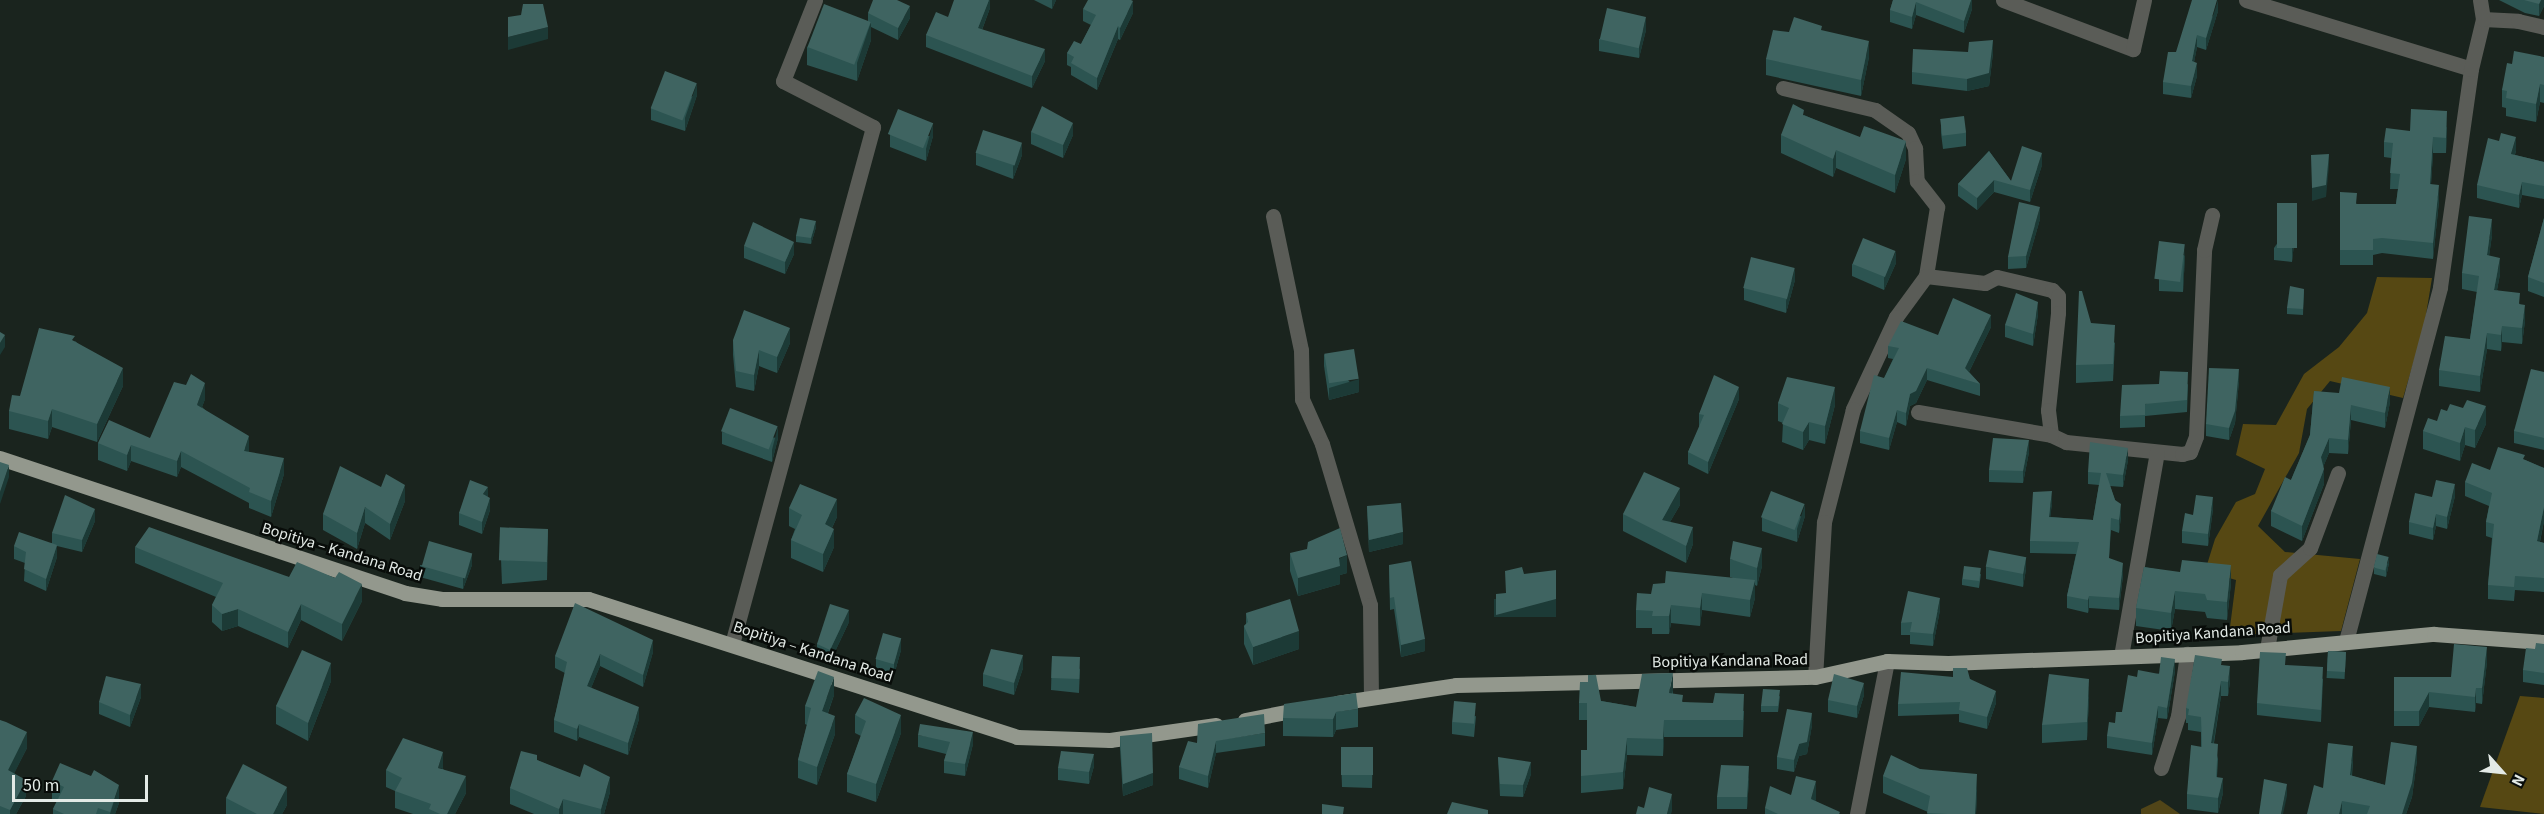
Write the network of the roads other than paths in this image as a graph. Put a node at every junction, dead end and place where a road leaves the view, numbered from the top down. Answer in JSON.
{"nodes":[{"id":1,"x":815,"y":0,"type":"edge"},
{"id":2,"x":2003,"y":0,"type":"edge"},
{"id":3,"x":2144,"y":0,"type":"edge"},
{"id":4,"x":2246,"y":0,"type":"edge"},
{"id":5,"x":2480,"y":0,"type":"edge"},
{"id":6,"x":2483,"y":19,"type":"junction"},
{"id":7,"x":2544,"y":27,"type":"edge"},
{"id":8,"x":2471,"y":69,"type":"junction"},
{"id":9,"x":1783,"y":88,"type":"dead end"},
{"id":10,"x":2212,"y":215,"type":"dead end"},
{"id":11,"x":1273,"y":216,"type":"dead end"},
{"id":12,"x":1926,"y":276,"type":"junction"},
{"id":13,"x":1918,"y":412,"type":"dead end"},
{"id":14,"x":2051,"y":435,"type":"junction"},
{"id":15,"x":2157,"y":452,"type":"junction"},
{"id":16,"x":0,"y":458,"type":"edge"},
{"id":17,"x":2338,"y":473,"type":"dead end"},
{"id":18,"x":2346,"y":640,"type":"junction"},
{"id":19,"x":2544,"y":642,"type":"edge"},
{"id":20,"x":732,"y":644,"type":"junction"},
{"id":21,"x":2267,"y":649,"type":"junction"},
{"id":22,"x":2187,"y":654,"type":"junction"},
{"id":23,"x":2121,"y":656,"type":"junction"},
{"id":24,"x":1887,"y":661,"type":"junction"},
{"id":25,"x":1815,"y":677,"type":"junction"},
{"id":26,"x":1371,"y":696,"type":"junction"},
{"id":27,"x":922,"y":706,"type":"joint"},
{"id":28,"x":2161,"y":768,"type":"dead end"},
{"id":29,"x":1857,"y":814,"type":"edge"}],
"edges":[{"from":1,"to":20,"type":"street"},
{"from":2,"to":3,"type":"street"},
{"from":4,"to":8,"type":"street"},
{"from":5,"to":6,"type":"street"},
{"from":6,"to":7,"type":"street"},
{"from":6,"to":8,"type":"street"},
{"from":8,"to":18,"type":"street"},
{"from":9,"to":12,"type":"street"},
{"from":10,"to":15,"type":"street"},
{"from":11,"to":26,"type":"street"},
{"from":12,"to":14,"type":"street"},
{"from":12,"to":25,"type":"street"},
{"from":13,"to":14,"type":"street"},
{"from":14,"to":15,"type":"street"},
{"from":15,"to":23,"type":"street"},
{"from":16,"to":20,"type":"main road","name":"Bopitiya – Kandana Road"},
{"from":17,"to":21,"type":"street"},
{"from":18,"to":19,"type":"main road","name":"Bopitiya Kandana Road"},
{"from":18,"to":21,"type":"main road","name":"Bopitiya Kandana Road"},
{"from":20,"to":27,"type":"main road","name":"Bopitiya – Kandana Road"},
{"from":21,"to":22,"type":"main road","name":"Bopitiya Kandana Road"},
{"from":22,"to":23,"type":"main road","name":"Bopitiya Kandana Road"},
{"from":22,"to":28,"type":"street"},
{"from":23,"to":24,"type":"main road","name":"Bopitiya Kandana Road"},
{"from":24,"to":25,"type":"main road","name":"Bopitiya Kandana Road"},
{"from":24,"to":29,"type":"street"},
{"from":25,"to":26,"type":"main road","name":"Bopitiya Kandana Road"},
{"from":26,"to":27,"type":"main road","name":"Bopitiya Kandana Road"}]}
